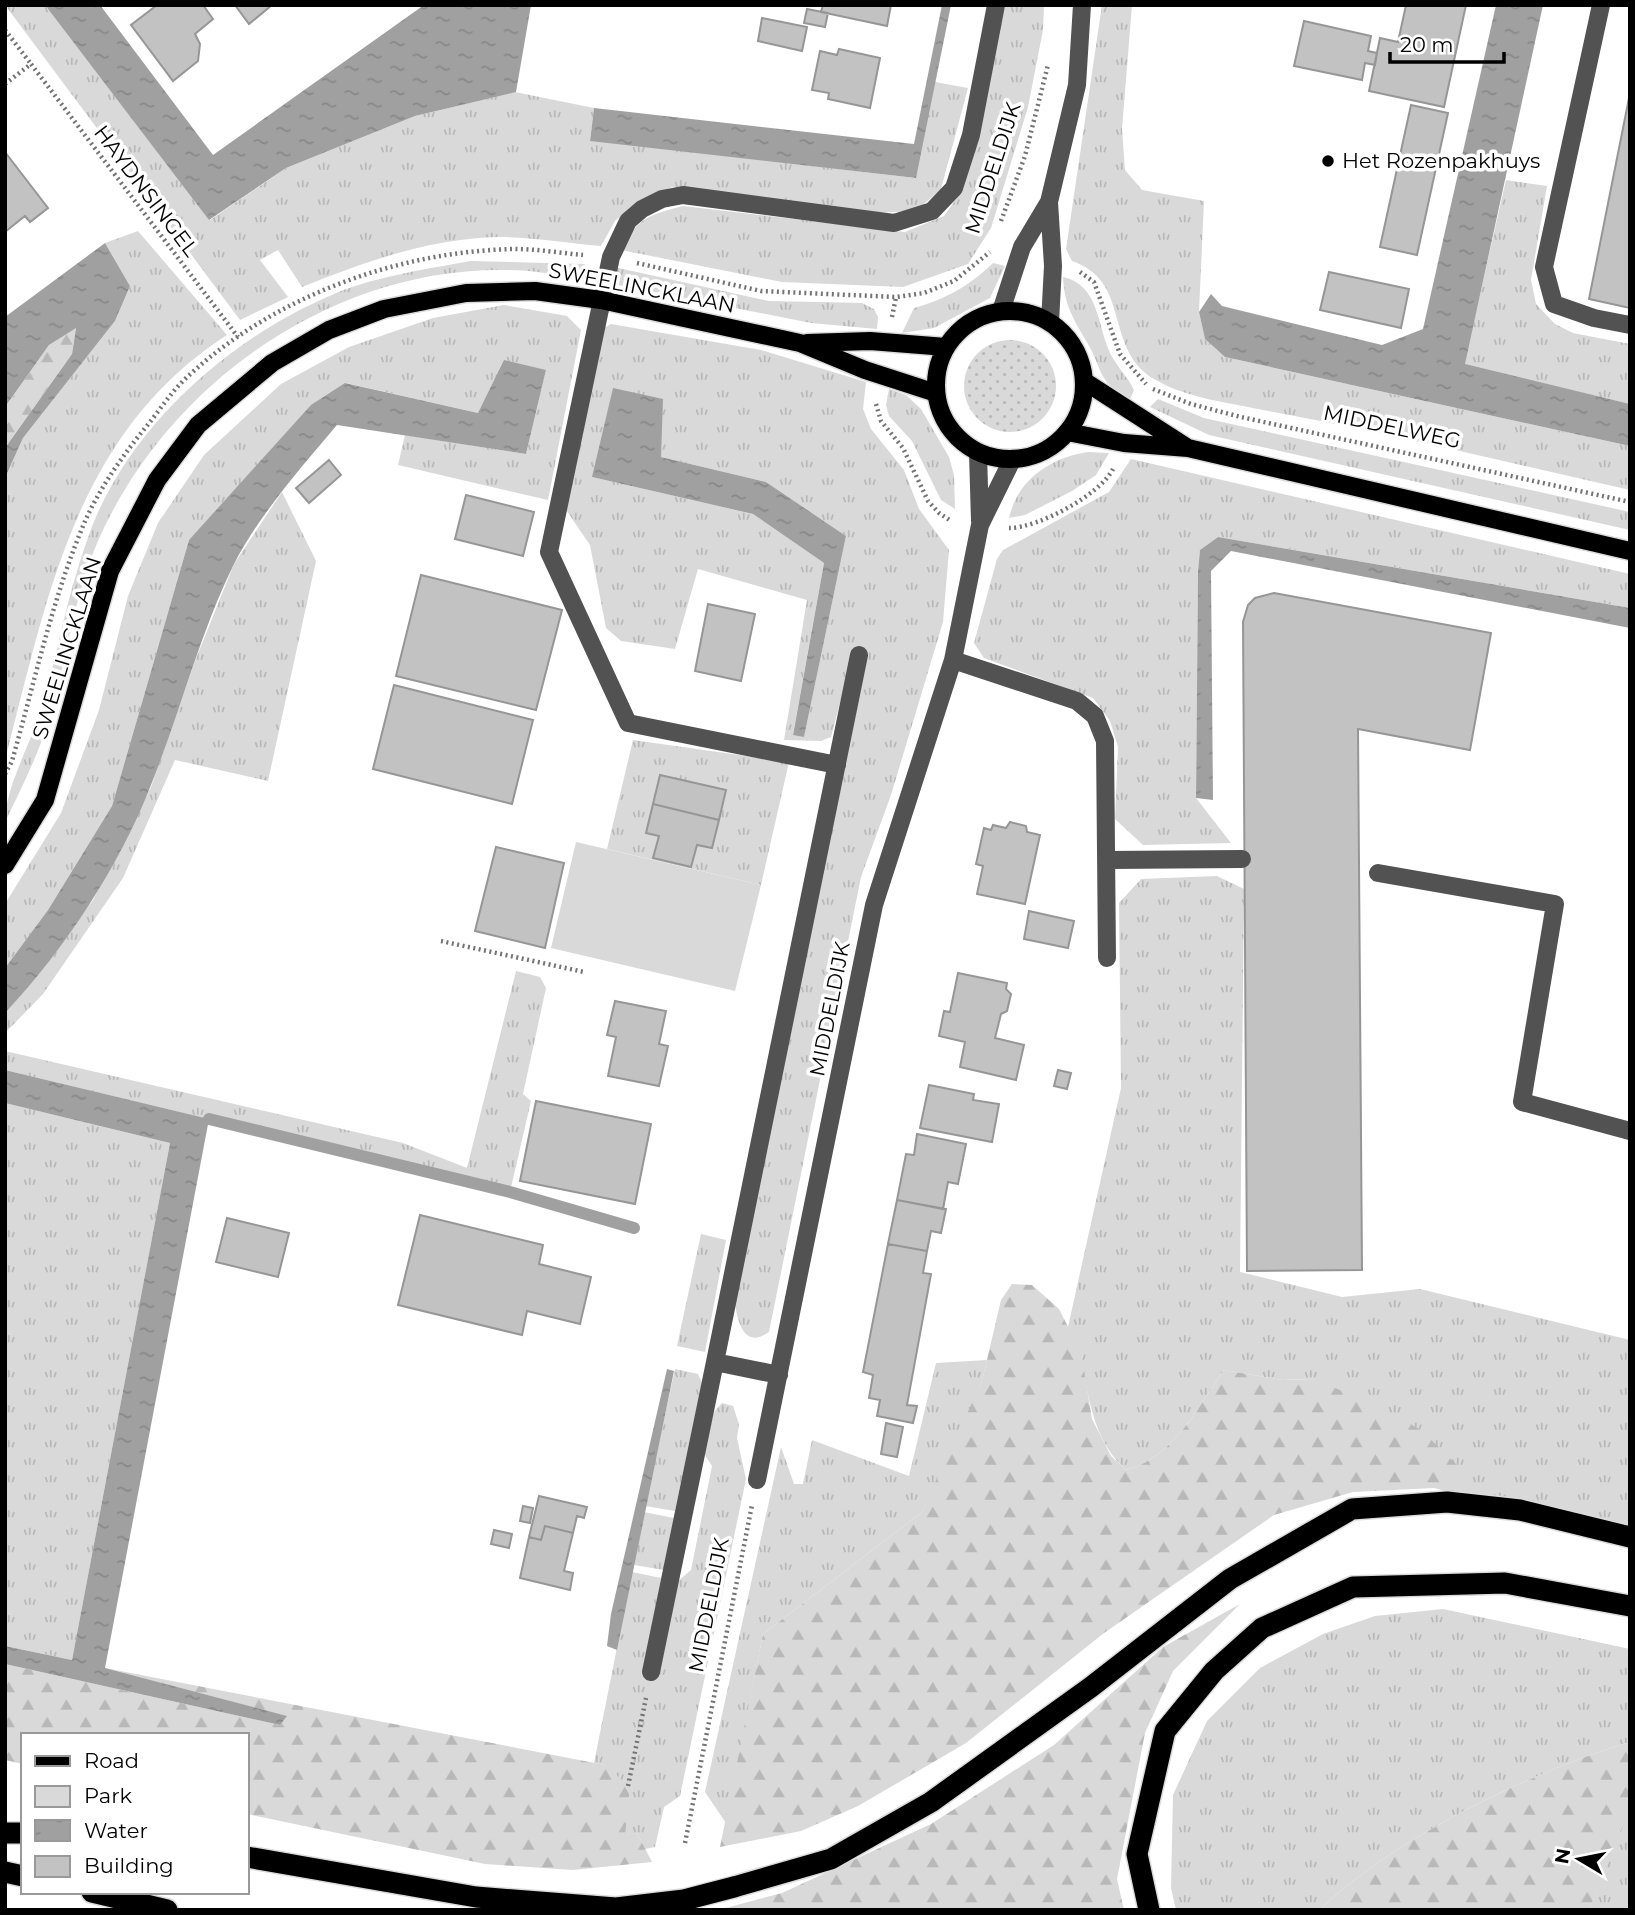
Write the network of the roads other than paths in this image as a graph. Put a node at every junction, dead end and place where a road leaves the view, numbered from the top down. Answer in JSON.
{"nodes":[{"id":1,"x":996,"y":5,"type":"edge"},
{"id":2,"x":1082,"y":5,"type":"edge"},
{"id":3,"x":1601,"y":5,"type":"edge"},
{"id":4,"x":1049,"y":202,"type":"junction"},
{"id":5,"x":601,"y":300,"type":"junction"},
{"id":6,"x":1001,"y":311,"type":"junction"},
{"id":7,"x":1050,"y":322,"type":"junction"},
{"id":8,"x":1630,"y":325,"type":"edge"},
{"id":9,"x":800,"y":343,"type":"junction"},
{"id":10,"x":946,"y":347,"type":"junction"},
{"id":11,"x":1084,"y":381,"type":"junction"},
{"id":12,"x":936,"y":393,"type":"junction"},
{"id":13,"x":1067,"y":432,"type":"junction"},
{"id":14,"x":1188,"y":448,"type":"junction"},
{"id":15,"x":978,"y":453,"type":"junction"},
{"id":16,"x":1012,"y":460,"type":"junction"},
{"id":17,"x":980,"y":525,"type":"junction"},
{"id":18,"x":1630,"y":551,"type":"edge"},
{"id":19,"x":859,"y":655,"type":"dead end"},
{"id":20,"x":953,"y":660,"type":"junction"},
{"id":21,"x":837,"y":765,"type":"junction"},
{"id":22,"x":1242,"y":859,"type":"dead end"},
{"id":23,"x":1107,"y":860,"type":"junction"},
{"id":24,"x":5,"y":865,"type":"edge"},
{"id":25,"x":1378,"y":873,"type":"dead end"},
{"id":26,"x":1107,"y":957,"type":"dead end"},
{"id":27,"x":1630,"y":1131,"type":"edge"},
{"id":28,"x":715,"y":1362,"type":"junction"},
{"id":29,"x":779,"y":1375,"type":"junction"},
{"id":30,"x":757,"y":1480,"type":"road end"},
{"id":31,"x":1630,"y":1537,"type":"edge"},
{"id":32,"x":1630,"y":1606,"type":"edge"},
{"id":33,"x":652,"y":1672,"type":"road end"},
{"id":34,"x":248,"y":1857,"type":"edge"},
{"id":35,"x":100,"y":1894,"type":"edge"},
{"id":36,"x":616,"y":1908,"type":"edge"},
{"id":37,"x":167,"y":1910,"type":"edge"},
{"id":38,"x":1149,"y":1910,"type":"edge"}],
"edges":[{"from":1,"to":5,"type":"street","name":"MIDDELDIJK"},
{"from":2,"to":4,"type":"street"},
{"from":3,"to":8,"type":"street"},
{"from":4,"to":6,"type":"street"},
{"from":4,"to":7,"type":"street"},
{"from":5,"to":9,"type":"main road","name":"SWEELINCKLAAN"},
{"from":5,"to":21,"type":"street"},
{"from":5,"to":24,"type":"main road","name":"SWEELINCKLAAN"},
{"from":6,"to":7,"type":"main road"},
{"from":6,"to":10,"type":"main road"},
{"from":7,"to":11,"type":"main road"},
{"from":9,"to":10,"type":"main road","name":"SWEELINCKLAAN"},
{"from":9,"to":12,"type":"main road","name":"SWEELINCKLAAN"},
{"from":10,"to":12,"type":"main road"},
{"from":11,"to":13,"type":"main road"},
{"from":11,"to":14,"type":"main road"},
{"from":12,"to":15,"type":"main road"},
{"from":13,"to":14,"type":"main road"},
{"from":13,"to":16,"type":"main road"},
{"from":14,"to":18,"type":"main road"},
{"from":15,"to":16,"type":"main road"},
{"from":15,"to":17,"type":"street","name":"MIDDELDIJK"},
{"from":16,"to":17,"type":"street","name":"MIDDELDIJK"},
{"from":17,"to":20,"type":"street","name":"MIDDELDIJK"},
{"from":19,"to":21,"type":"street","name":"MIDDELDIJK"},
{"from":20,"to":23,"type":"street"},
{"from":20,"to":29,"type":"street","name":"MIDDELDIJK"},
{"from":21,"to":28,"type":"street","name":"MIDDELDIJK"},
{"from":22,"to":23,"type":"street"},
{"from":23,"to":26,"type":"street"},
{"from":25,"to":27,"type":"street"},
{"from":28,"to":29,"type":"street"},
{"from":28,"to":33,"type":"street","name":"MIDDELDIJK"},
{"from":29,"to":30,"type":"street","name":"MIDDELDIJK"},
{"from":31,"to":36,"type":"highway","bridge":true},
{"from":32,"to":38,"type":"highway"},
{"from":34,"to":36,"type":"highway"},
{"from":35,"to":37,"type":"highway"}]}
